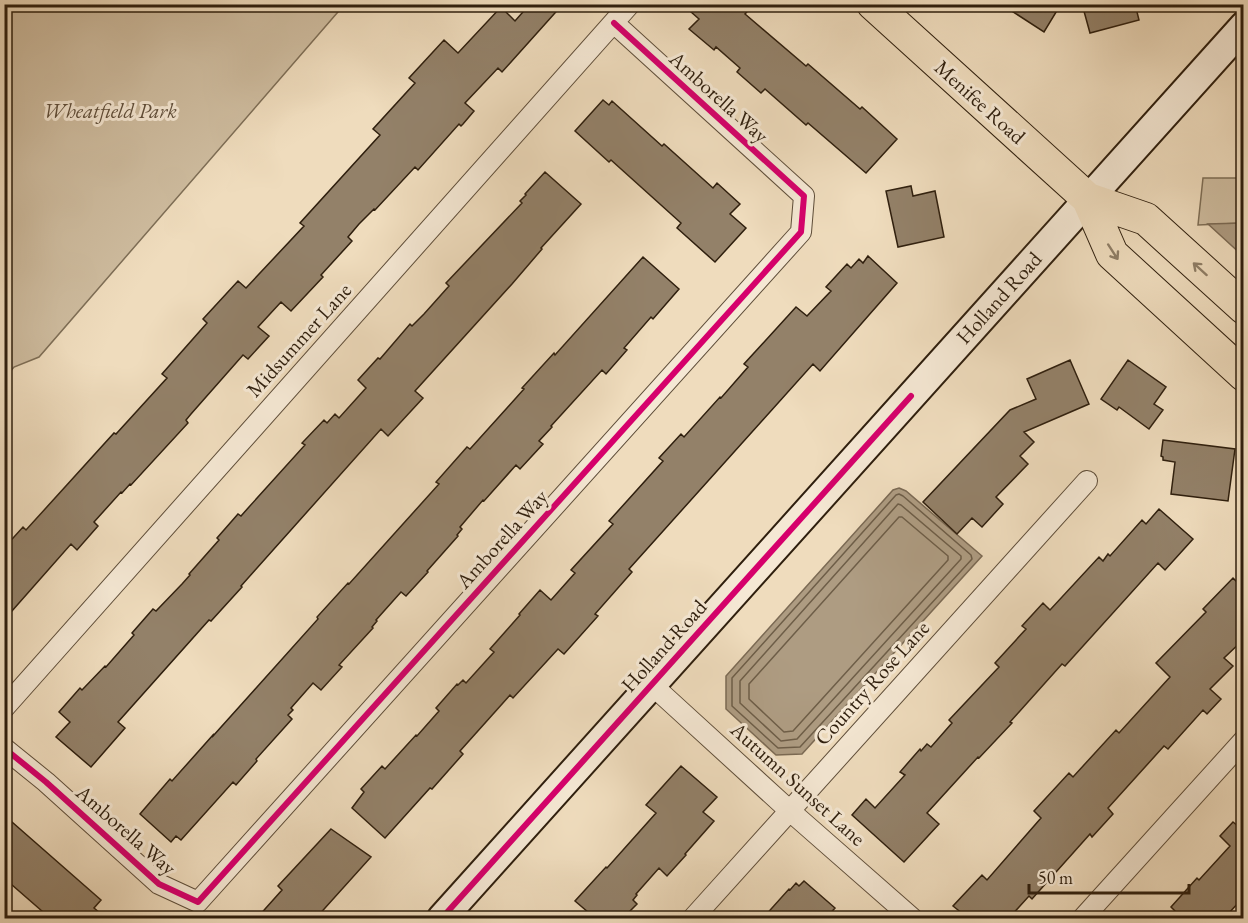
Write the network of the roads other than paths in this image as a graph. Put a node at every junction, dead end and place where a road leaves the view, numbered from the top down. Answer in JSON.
{"nodes":[{"id":1,"x":630,"y":4,"type":"edge"},
{"id":2,"x":873,"y":4,"type":"edge"},
{"id":3,"x":614,"y":23,"type":"junction"},
{"id":4,"x":1244,"y":26,"type":"edge"},
{"id":5,"x":1088,"y":199,"type":"junction"},
{"id":6,"x":1244,"y":308,"type":"edge"},
{"id":7,"x":1244,"y":375,"type":"edge"},
{"id":8,"x":1087,"y":481,"type":"dead end"},
{"id":9,"x":652,"y":685,"type":"junction"},
{"id":10,"x":4,"y":708,"type":"edge"},
{"id":11,"x":1244,"y":740,"type":"edge"},
{"id":12,"x":4,"y":748,"type":"edge"},
{"id":13,"x":790,"y":811,"type":"junction"},
{"id":14,"x":442,"y":918,"type":"edge"},
{"id":15,"x":693,"y":918,"type":"edge"},
{"id":16,"x":912,"y":918,"type":"edge"},
{"id":17,"x":1083,"y":918,"type":"edge"}],
"edges":[{"from":1,"to":3,"type":"street","name":"Midsummer Lane"},
{"from":2,"to":5,"type":"main road","name":"Menifee Road"},
{"from":3,"to":10,"type":"street","name":"Midsummer Lane"},
{"from":3,"to":12,"type":"street","name":"Amborella Way"},
{"from":4,"to":5,"type":"main road","name":"Holland Road"},
{"from":6,"to":5,"type":"main road","name":"Menifee Road","one_way":true},
{"from":5,"to":7,"type":"main road","name":"Menifee Road","one_way":true},
{"from":5,"to":9,"type":"main road","name":"Holland Road"},
{"from":8,"to":13,"type":"street","name":"Country Rose Lane"},
{"from":9,"to":13,"type":"street","name":"Autumn Sunset Lane"},
{"from":9,"to":14,"type":"main road","name":"Holland Road"},
{"from":11,"to":17,"type":"street"},
{"from":13,"to":15,"type":"street","name":"Country Rose Lane"},
{"from":13,"to":16,"type":"street","name":"Autumn Sunset Lane"}]}
